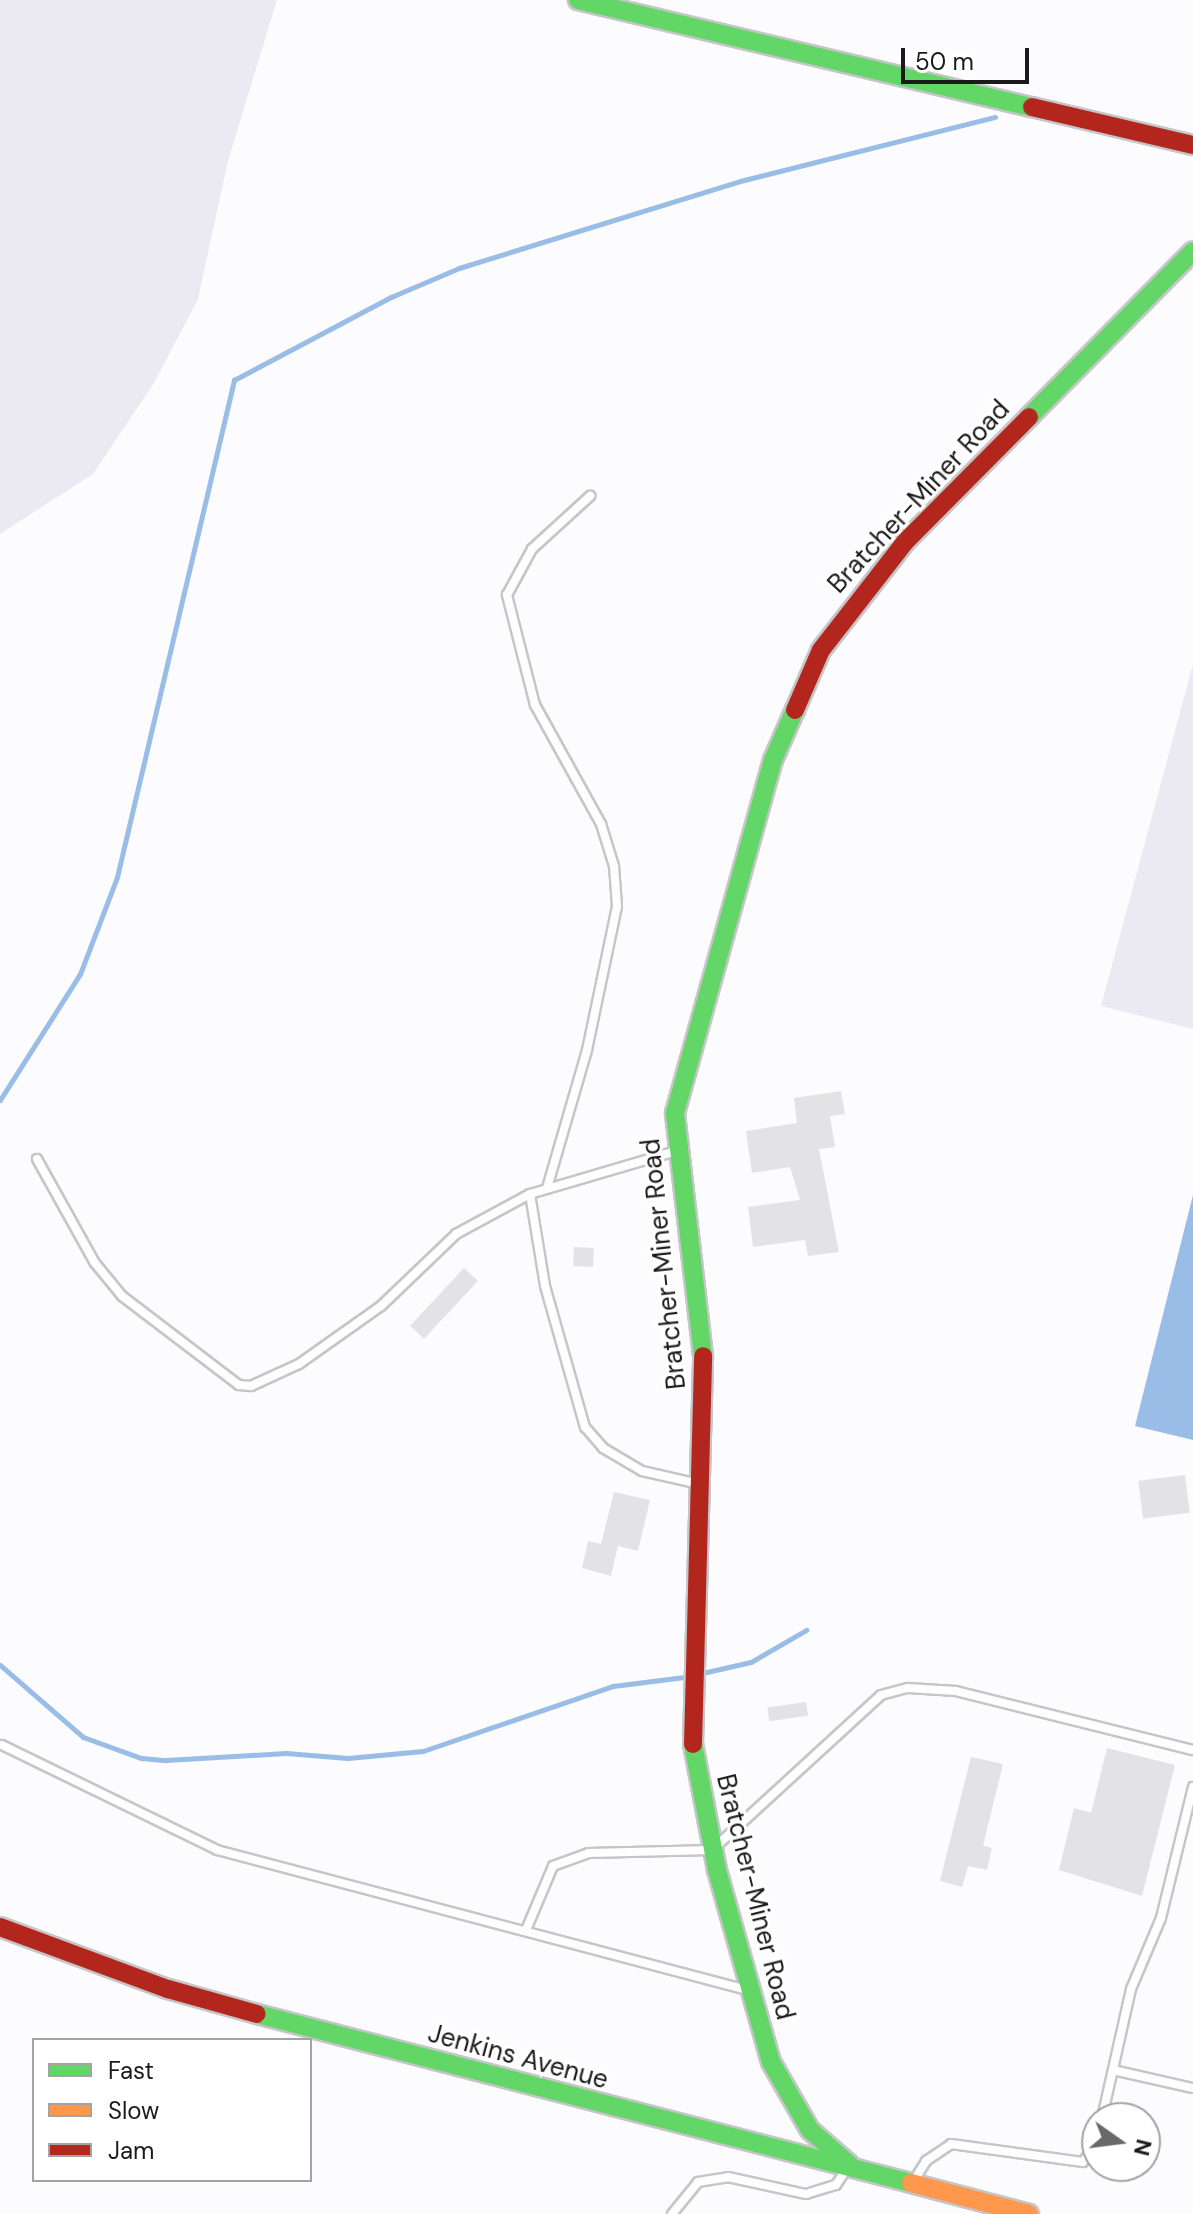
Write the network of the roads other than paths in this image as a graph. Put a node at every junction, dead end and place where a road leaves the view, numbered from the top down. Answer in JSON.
{"nodes":[{"id":1,"x":578,"y":0,"type":"edge"},
{"id":2,"x":1193,"y":145,"type":"edge"},
{"id":3,"x":1193,"y":251,"type":"edge"},
{"id":4,"x":590,"y":496,"type":"dead end"},
{"id":5,"x":677,"y":1151,"type":"junction"},
{"id":6,"x":37,"y":1159,"type":"dead end"},
{"id":7,"x":547,"y":1188,"type":"junction"},
{"id":8,"x":530,"y":1194,"type":"junction"},
{"id":9,"x":700,"y":1484,"type":"junction"},
{"id":10,"x":2,"y":1745,"type":"dead end"},
{"id":11,"x":1193,"y":1750,"type":"edge"},
{"id":12,"x":1193,"y":1787,"type":"edge"},
{"id":13,"x":712,"y":1850,"type":"junction"},
{"id":14,"x":0,"y":1927,"type":"edge"},
{"id":15,"x":526,"y":1930,"type":"junction"},
{"id":16,"x":747,"y":1990,"type":"junction"},
{"id":17,"x":1113,"y":2070,"type":"junction"},
{"id":18,"x":1193,"y":2088,"type":"edge"},
{"id":19,"x":1106,"y":2102,"type":"edge"},
{"id":20,"x":1081,"y":2162,"type":"edge"},
{"id":21,"x":849,"y":2164,"type":"junction"},
{"id":22,"x":911,"y":2186,"type":"junction"},
{"id":23,"x":672,"y":2214,"type":"edge"},
{"id":24,"x":1029,"y":2214,"type":"edge"}],
"edges":[{"from":1,"to":2,"type":"street"},
{"from":3,"to":5,"type":"street","name":"Bratcher-Miner Road"},
{"from":4,"to":7,"type":"lane"},
{"from":5,"to":7,"type":"lane"},
{"from":5,"to":9,"type":"street","name":"Bratcher-Miner Road"},
{"from":6,"to":8,"type":"lane"},
{"from":7,"to":8,"type":"lane"},
{"from":8,"to":9,"type":"lane"},
{"from":9,"to":13,"type":"street","name":"Bratcher-Miner Road"},
{"from":10,"to":15,"type":"lane"},
{"from":11,"to":13,"type":"lane"},
{"from":12,"to":17,"type":"lane"},
{"from":13,"to":15,"type":"lane"},
{"from":13,"to":16,"type":"street","name":"Bratcher-Miner Road"},
{"from":14,"to":21,"type":"street","name":"Jenkins Avenue"},
{"from":15,"to":16,"type":"lane"},
{"from":16,"to":21,"type":"street","name":"Bratcher-Miner Road"},
{"from":17,"to":18,"type":"lane"},
{"from":17,"to":19,"type":"lane"},
{"from":20,"to":22,"type":"lane"},
{"from":21,"to":22,"type":"street","name":"Jenkins Avenue"},
{"from":21,"to":23,"type":"lane"},
{"from":22,"to":24,"type":"street","name":"Jenkins Avenue"}]}
